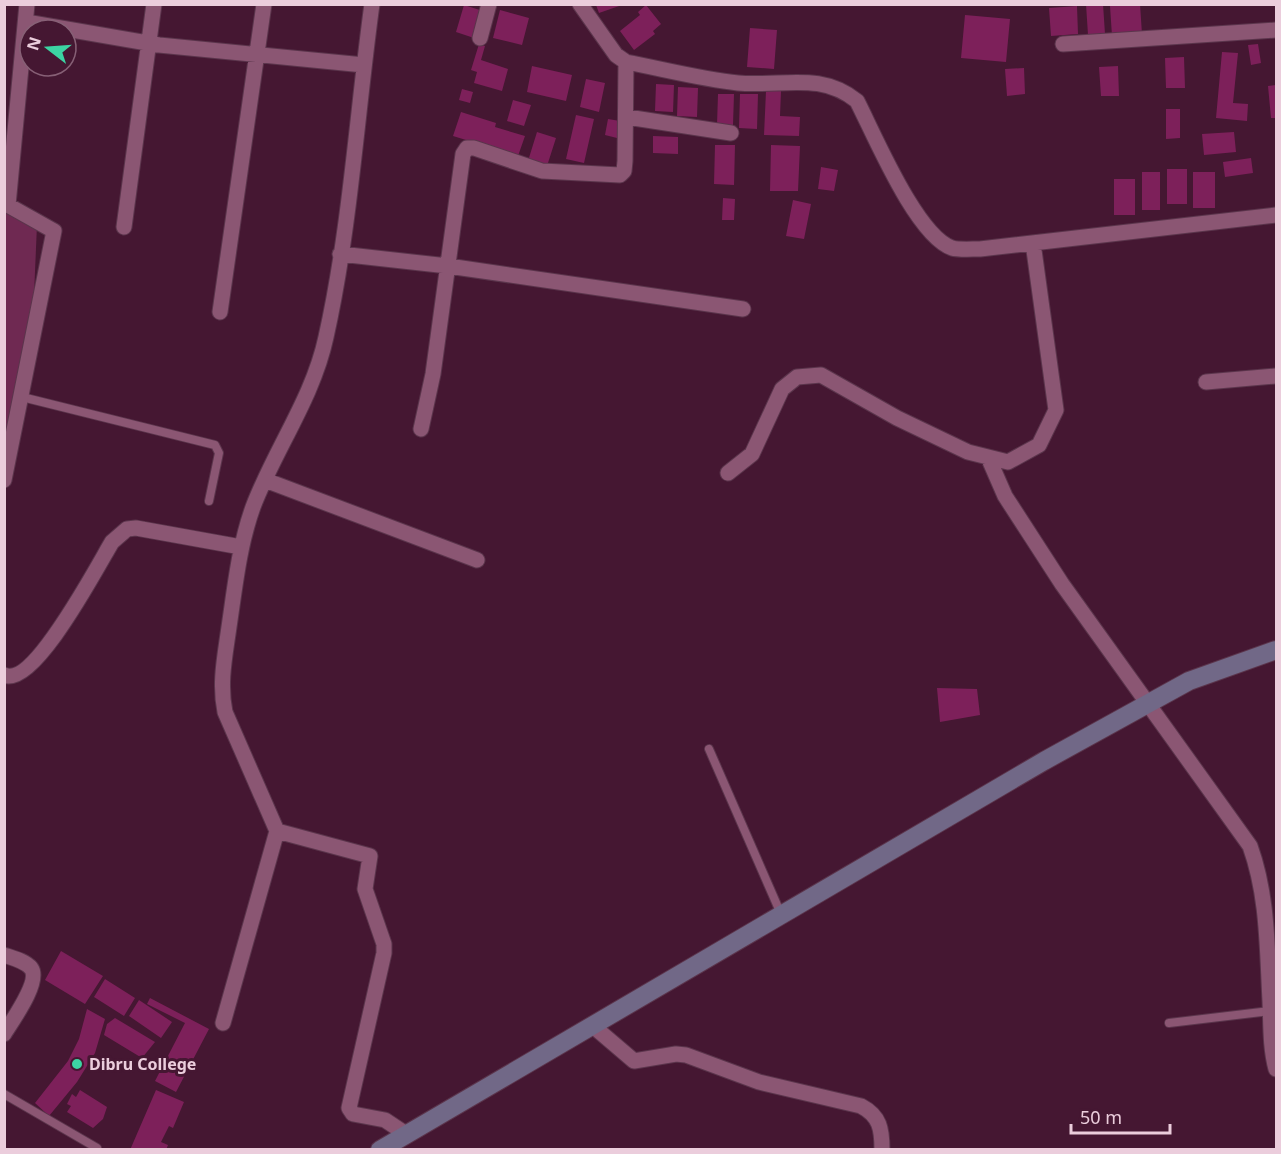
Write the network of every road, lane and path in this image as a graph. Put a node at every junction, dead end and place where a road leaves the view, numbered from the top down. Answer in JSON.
{"nodes":[{"id":1,"x":154,"y":4,"type":"edge"},
{"id":2,"x":264,"y":4,"type":"edge"},
{"id":3,"x":372,"y":4,"type":"edge"},
{"id":4,"x":489,"y":4,"type":"edge"},
{"id":5,"x":580,"y":4,"type":"edge"},
{"id":6,"x":1276,"y":30,"type":"edge"},
{"id":7,"x":78,"y":31,"type":"edge"},
{"id":8,"x":480,"y":38,"type":"dead end"},
{"id":9,"x":149,"y":43,"type":"junction"},
{"id":10,"x":1063,"y":45,"type":"dead end"},
{"id":11,"x":258,"y":54,"type":"junction"},
{"id":12,"x":626,"y":62,"type":"junction"},
{"id":13,"x":364,"y":65,"type":"junction"},
{"id":14,"x":20,"y":78,"type":"edge"},
{"id":15,"x":627,"y":117,"type":"junction"},
{"id":16,"x":731,"y":133,"type":"dead end"},
{"id":17,"x":6,"y":204,"type":"edge"},
{"id":18,"x":1276,"y":214,"type":"edge"},
{"id":19,"x":124,"y":227,"type":"dead end"},
{"id":20,"x":1033,"y":243,"type":"junction"},
{"id":21,"x":340,"y":254,"type":"junction"},
{"id":22,"x":448,"y":266,"type":"junction"},
{"id":23,"x":743,"y":309,"type":"dead end"},
{"id":24,"x":220,"y":312,"type":"dead end"},
{"id":25,"x":1276,"y":376,"type":"edge"},
{"id":26,"x":1206,"y":382,"type":"dead end"},
{"id":27,"x":22,"y":397,"type":"junction"},
{"id":28,"x":421,"y":429,"type":"dead end"},
{"id":29,"x":988,"y":457,"type":"junction"},
{"id":30,"x":728,"y":473,"type":"dead end"},
{"id":31,"x":4,"y":480,"type":"edge"},
{"id":32,"x":265,"y":480,"type":"junction"},
{"id":33,"x":209,"y":501,"type":"dead end"},
{"id":34,"x":241,"y":547,"type":"junction"},
{"id":35,"x":477,"y":560,"type":"dead end"},
{"id":36,"x":1276,"y":650,"type":"edge"},
{"id":37,"x":4,"y":675,"type":"edge"},
{"id":38,"x":1147,"y":705,"type":"junction"},
{"id":39,"x":709,"y":749,"type":"dead end"},
{"id":40,"x":277,"y":831,"type":"junction"},
{"id":41,"x":781,"y":915,"type":"junction"},
{"id":42,"x":4,"y":955,"type":"edge"},
{"id":43,"x":1270,"y":1011,"type":"junction"},
{"id":44,"x":223,"y":1023,"type":"dead end"},
{"id":45,"x":1169,"y":1023,"type":"dead end"},
{"id":46,"x":593,"y":1026,"type":"junction"},
{"id":47,"x":4,"y":1034,"type":"edge"},
{"id":48,"x":1276,"y":1069,"type":"edge"},
{"id":49,"x":4,"y":1094,"type":"edge"},
{"id":50,"x":406,"y":1134,"type":"junction"},
{"id":51,"x":98,"y":1148,"type":"dead end"},
{"id":52,"x":380,"y":1149,"type":"edge"},
{"id":53,"x":882,"y":1149,"type":"edge"}],
"edges":[{"from":1,"to":9,"type":"street"},
{"from":2,"to":11,"type":"street"},
{"from":3,"to":13,"type":"street"},
{"from":4,"to":8,"type":"street"},
{"from":5,"to":12,"type":"street"},
{"from":6,"to":10,"type":"street"},
{"from":7,"to":9,"type":"street"},
{"from":9,"to":11,"type":"street"},
{"from":9,"to":19,"type":"street"},
{"from":11,"to":13,"type":"street"},
{"from":11,"to":24,"type":"street"},
{"from":12,"to":15,"type":"street"},
{"from":12,"to":20,"type":"street"},
{"from":13,"to":21,"type":"street"},
{"from":14,"to":17,"type":"street"},
{"from":15,"to":16,"type":"street"},
{"from":15,"to":22,"type":"street"},
{"from":17,"to":27,"type":"street"},
{"from":18,"to":20,"type":"street"},
{"from":20,"to":29,"type":"street"},
{"from":21,"to":22,"type":"street"},
{"from":21,"to":32,"type":"street"},
{"from":22,"to":23,"type":"street"},
{"from":22,"to":28,"type":"street"},
{"from":25,"to":26,"type":"street"},
{"from":27,"to":31,"type":"street"},
{"from":27,"to":33,"type":"lane"},
{"from":29,"to":30,"type":"street"},
{"from":29,"to":38,"type":"street"},
{"from":32,"to":34,"type":"street"},
{"from":32,"to":35,"type":"street"},
{"from":34,"to":37,"type":"street"},
{"from":34,"to":40,"type":"street"},
{"from":36,"to":38,"type":"street"},
{"from":38,"to":41,"type":"street"},
{"from":38,"to":43,"type":"street"},
{"from":39,"to":41,"type":"lane"},
{"from":40,"to":44,"type":"street"},
{"from":40,"to":50,"type":"street"},
{"from":41,"to":46,"type":"street"},
{"from":42,"to":47,"type":"street"},
{"from":43,"to":45,"type":"lane"},
{"from":43,"to":48,"type":"street"},
{"from":46,"to":50,"type":"street"},
{"from":46,"to":53,"type":"street"},
{"from":49,"to":51,"type":"lane"},
{"from":50,"to":52,"type":"street"}]}
